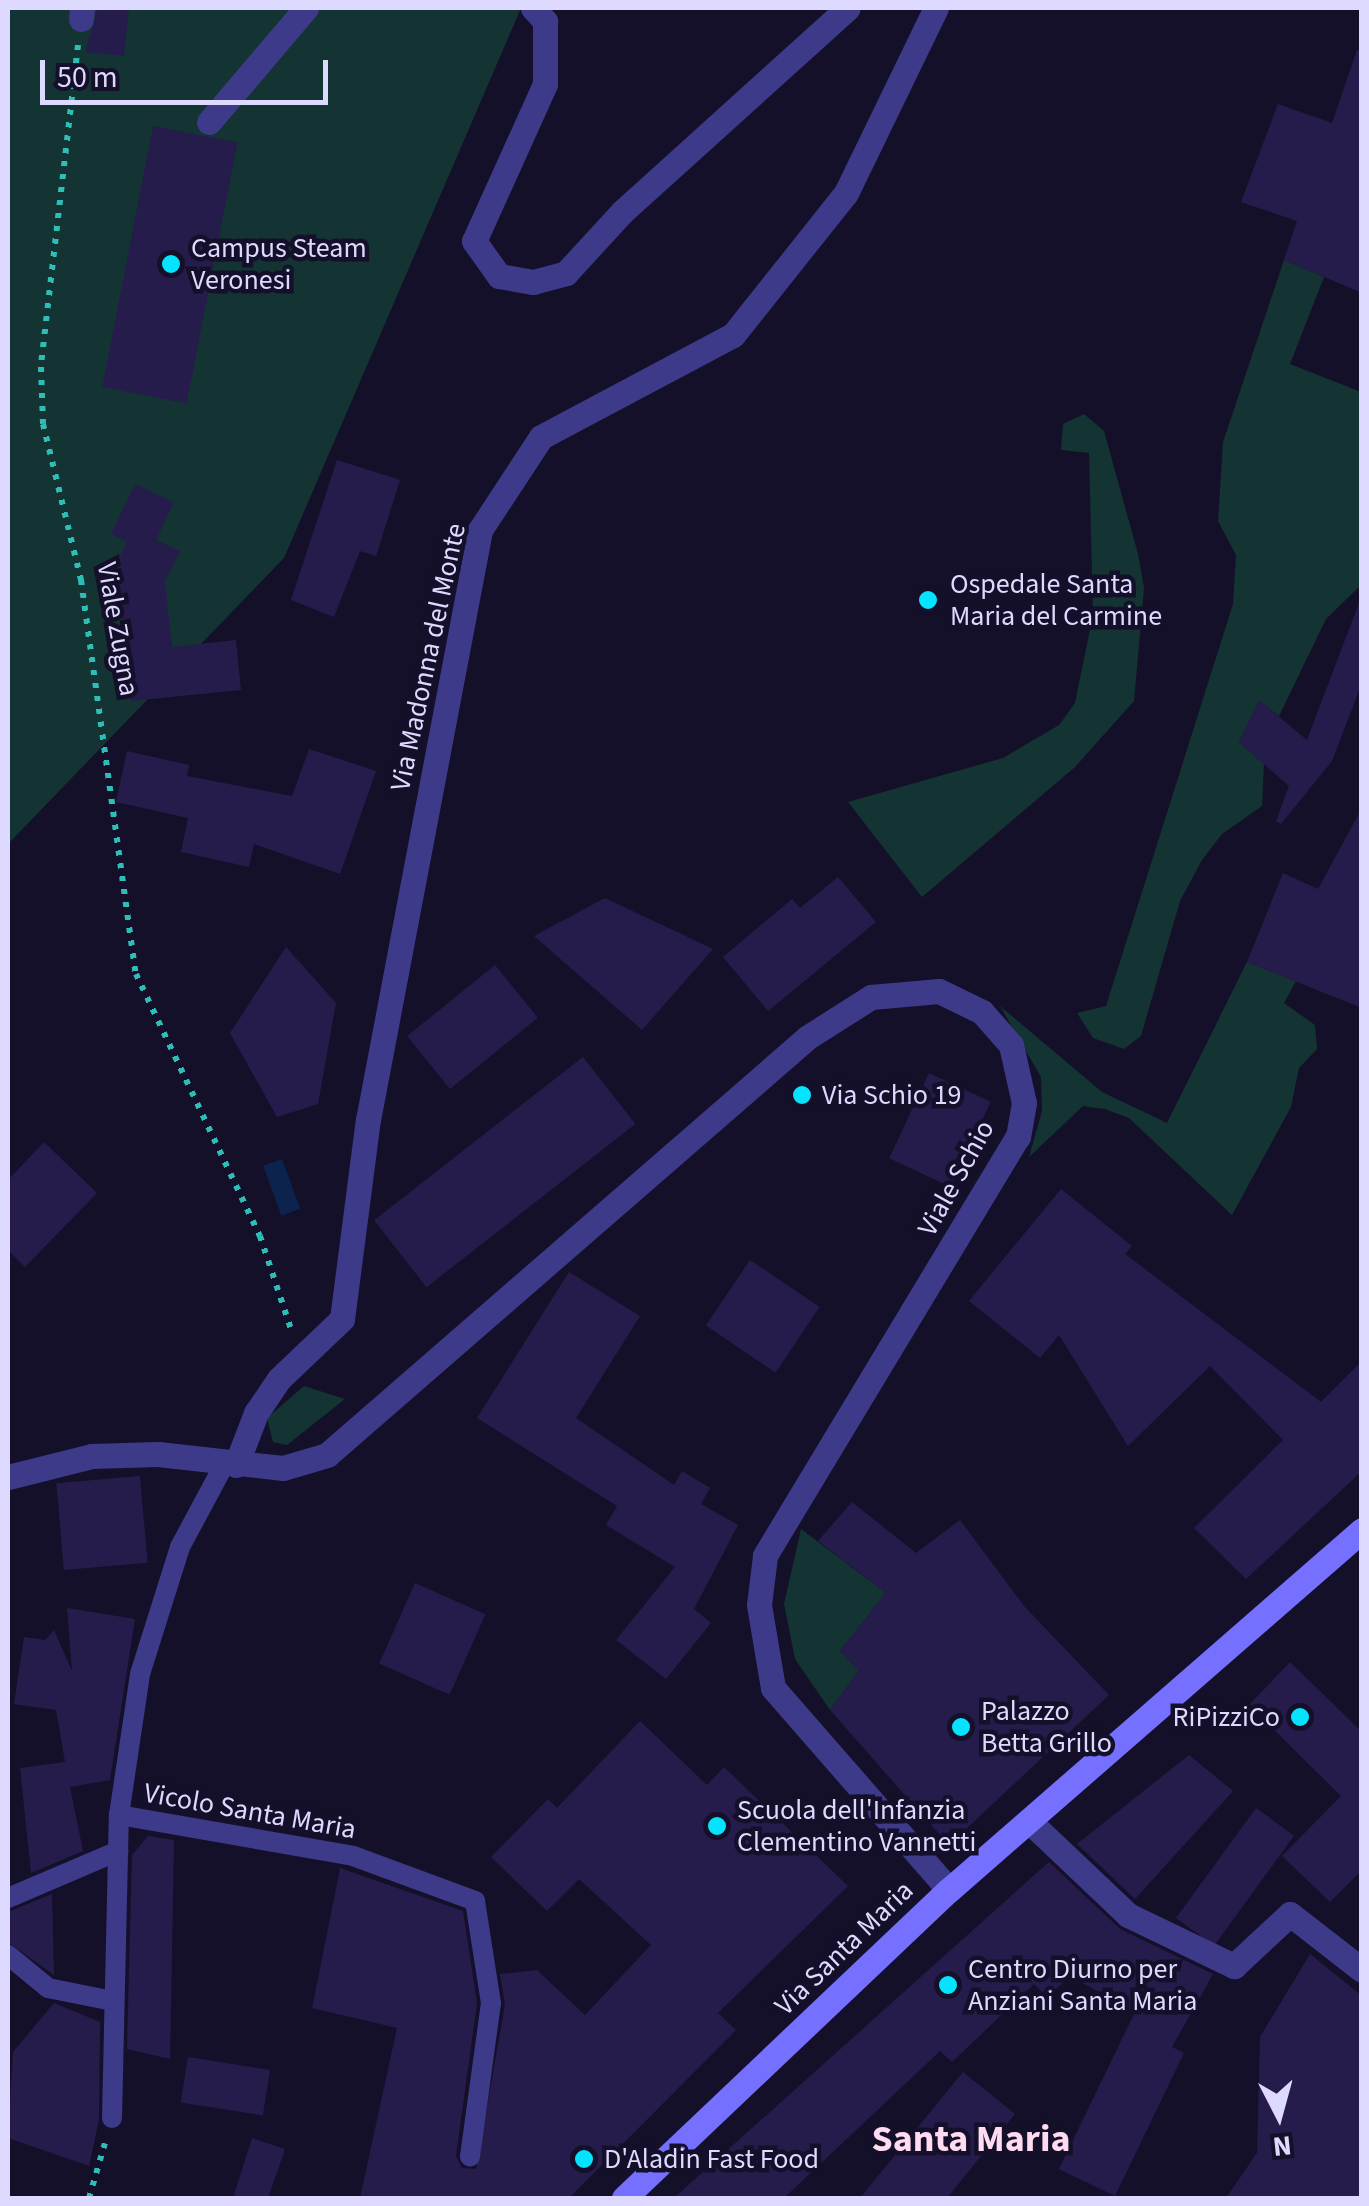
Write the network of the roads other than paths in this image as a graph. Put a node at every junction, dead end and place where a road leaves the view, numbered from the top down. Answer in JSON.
{"nodes":[{"id":1,"x":306,"y":8,"type":"edge"},
{"id":2,"x":533,"y":8,"type":"edge"},
{"id":3,"x":848,"y":8,"type":"edge"},
{"id":4,"x":936,"y":8,"type":"edge"},
{"id":5,"x":209,"y":122,"type":"dead end"},
{"id":6,"x":231,"y":1464,"type":"junction"},
{"id":7,"x":8,"y":1477,"type":"edge"},
{"id":8,"x":1362,"y":1530,"type":"edge"},
{"id":9,"x":1351,"y":1552,"type":"edge"},
{"id":10,"x":119,"y":1815,"type":"junction"},
{"id":11,"x":1030,"y":1822,"type":"junction"},
{"id":12,"x":118,"y":1851,"type":"junction"},
{"id":13,"x":949,"y":1890,"type":"junction"},
{"id":14,"x":8,"y":1898,"type":"edge"},
{"id":15,"x":8,"y":1956,"type":"edge"},
{"id":16,"x":1362,"y":1970,"type":"edge"},
{"id":17,"x":113,"y":2001,"type":"junction"},
{"id":18,"x":112,"y":2118,"type":"road end"},
{"id":19,"x":470,"y":2157,"type":"dead end"},
{"id":20,"x":624,"y":2198,"type":"edge"}],
"edges":[{"from":1,"to":5,"type":"street"},
{"from":2,"to":3,"type":"street"},
{"from":4,"to":6,"type":"street","name":"Via Madonna del Monte"},
{"from":6,"to":7,"type":"street"},
{"from":6,"to":10,"type":"lane","name":"Vicolo Santa Maria"},
{"from":6,"to":13,"type":"street","name":"Viale Schio"},
{"from":8,"to":9,"type":"main road","name":"Via Santa Maria"},
{"from":9,"to":11,"type":"main road","name":"Via Santa Maria"},
{"from":10,"to":12,"type":"lane"},
{"from":10,"to":19,"type":"lane","name":"Vicolo Santa Maria"},
{"from":11,"to":13,"type":"main road","name":"Via Santa Maria"},
{"from":11,"to":16,"type":"street"},
{"from":12,"to":14,"type":"lane"},
{"from":12,"to":17,"type":"lane"},
{"from":13,"to":20,"type":"main road","name":"Via Santa Maria"},
{"from":15,"to":17,"type":"lane"},
{"from":17,"to":18,"type":"lane"}]}
